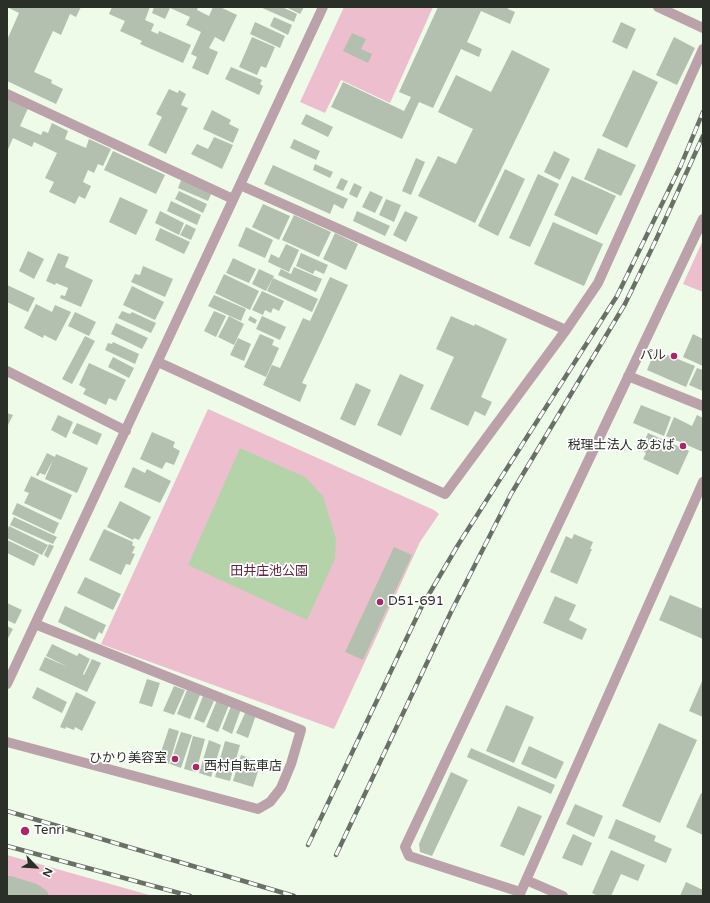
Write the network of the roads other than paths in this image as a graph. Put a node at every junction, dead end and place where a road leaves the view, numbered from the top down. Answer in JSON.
{"nodes":[{"id":1,"x":323,"y":7,"type":"edge"},
{"id":2,"x":658,"y":7,"type":"edge"},
{"id":3,"x":703,"y":28,"type":"edge"},
{"id":4,"x":703,"y":49,"type":"edge"},
{"id":5,"x":7,"y":94,"type":"edge"},
{"id":6,"x":240,"y":185,"type":"junction"},
{"id":7,"x":234,"y":199,"type":"junction"},
{"id":8,"x":703,"y":218,"type":"edge"},
{"id":9,"x":566,"y":330,"type":"junction"},
{"id":10,"x":158,"y":362,"type":"junction"},
{"id":11,"x":7,"y":371,"type":"edge"},
{"id":12,"x":628,"y":376,"type":"junction"},
{"id":13,"x":703,"y":406,"type":"edge"},
{"id":14,"x":126,"y":431,"type":"junction"},
{"id":15,"x":703,"y":482,"type":"edge"},
{"id":16,"x":35,"y":624,"type":"junction"},
{"id":17,"x":7,"y":684,"type":"edge"},
{"id":18,"x":7,"y":742,"type":"edge"},
{"id":19,"x":526,"y":880,"type":"junction"},
{"id":20,"x":520,"y":894,"type":"edge"},
{"id":21,"x":563,"y":896,"type":"edge"}],
"edges":[{"from":1,"to":6,"type":"street"},
{"from":2,"to":3,"type":"street"},
{"from":4,"to":9,"type":"street"},
{"from":5,"to":7,"type":"street"},
{"from":6,"to":7,"type":"street"},
{"from":6,"to":9,"type":"street"},
{"from":7,"to":10,"type":"street"},
{"from":8,"to":12,"type":"street"},
{"from":9,"to":10,"type":"street"},
{"from":10,"to":14,"type":"street"},
{"from":11,"to":14,"type":"street"},
{"from":12,"to":13,"type":"street"},
{"from":12,"to":20,"type":"street"},
{"from":14,"to":16,"type":"street"},
{"from":15,"to":19,"type":"street"},
{"from":16,"to":17,"type":"street"},
{"from":16,"to":18,"type":"street"},
{"from":19,"to":20,"type":"street"},
{"from":19,"to":21,"type":"street"}]}
